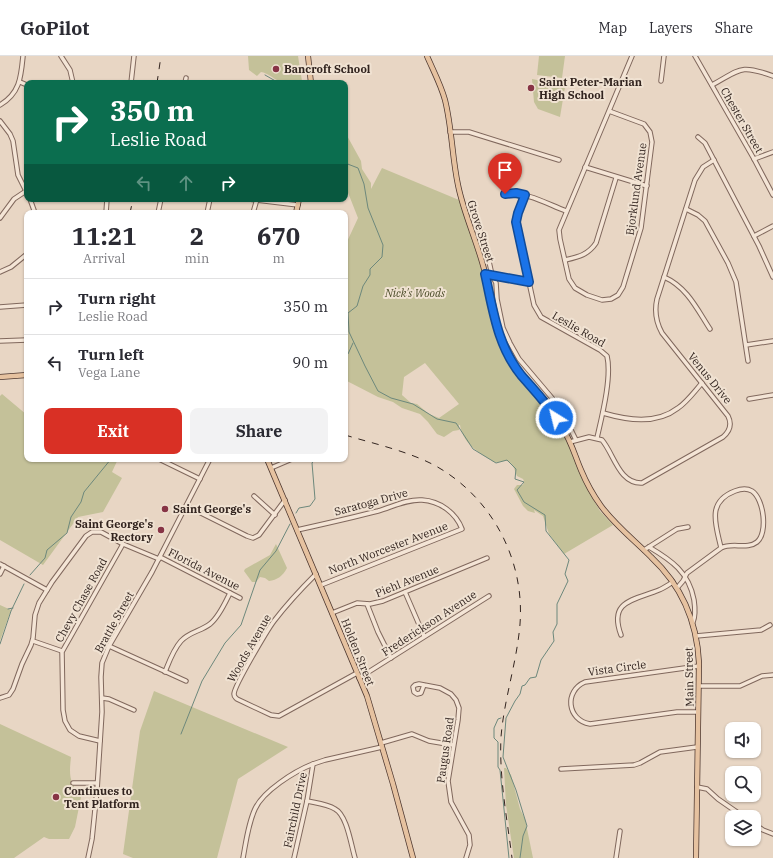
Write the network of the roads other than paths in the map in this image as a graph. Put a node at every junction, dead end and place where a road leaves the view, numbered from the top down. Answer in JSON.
{"nodes":[{"id":1,"x":23,"y":56,"type":"edge"},
{"id":2,"x":61,"y":56,"type":"edge"},
{"id":3,"x":134,"y":56,"type":"edge"},
{"id":4,"x":308,"y":56,"type":"edge"},
{"id":5,"x":427,"y":56,"type":"edge"},
{"id":6,"x":632,"y":56,"type":"edge"},
{"id":7,"x":664,"y":56,"type":"edge"},
{"id":8,"x":694,"y":56,"type":"edge"},
{"id":9,"x":773,"y":76,"type":"edge"},
{"id":10,"x":72,"y":80,"type":"edge"},
{"id":11,"x":131,"y":80,"type":"edge"},
{"id":12,"x":311,"y":80,"type":"edge"},
{"id":13,"x":661,"y":81,"type":"dead end"},
{"id":14,"x":20,"y":82,"type":"junction"},
{"id":15,"x":24,"y":84,"type":"edge"},
{"id":16,"x":712,"y":85,"type":"junction"},
{"id":17,"x":0,"y":105,"type":"edge"},
{"id":18,"x":609,"y":111,"type":"junction"},
{"id":19,"x":0,"y":121,"type":"edge"},
{"id":20,"x":450,"y":132,"type":"junction"},
{"id":21,"x":698,"y":137,"type":"dead end"},
{"id":22,"x":773,"y":152,"type":"edge"},
{"id":23,"x":754,"y":159,"type":"junction"},
{"id":24,"x":559,"y":160,"type":"dead end"},
{"id":25,"x":714,"y":160,"type":"junction"},
{"id":26,"x":585,"y":167,"type":"junction"},
{"id":27,"x":616,"y":178,"type":"junction"},
{"id":28,"x":24,"y":186,"type":"edge"},
{"id":29,"x":647,"y":186,"type":"junction"},
{"id":30,"x":772,"y":190,"type":"edge"},
{"id":31,"x":24,"y":194,"type":"edge"},
{"id":32,"x":505,"y":194,"type":"dead end"},
{"id":33,"x":525,"y":195,"type":"junction"},
{"id":34,"x":773,"y":195,"type":"edge"},
{"id":35,"x":278,"y":202,"type":"edge"},
{"id":36,"x":298,"y":202,"type":"edge"},
{"id":37,"x":298,"y":205,"type":"junction"},
{"id":38,"x":686,"y":209,"type":"junction"},
{"id":39,"x":297,"y":210,"type":"edge"},
{"id":40,"x":473,"y":210,"type":"dead end"},
{"id":41,"x":566,"y":211,"type":"junction"},
{"id":42,"x":0,"y":218,"type":"edge"},
{"id":43,"x":773,"y":226,"type":"edge"},
{"id":44,"x":754,"y":236,"type":"junction"},
{"id":45,"x":24,"y":256,"type":"edge"},
{"id":46,"x":564,"y":260,"type":"junction"},
{"id":47,"x":0,"y":272,"type":"edge"},
{"id":48,"x":485,"y":274,"type":"junction"},
{"id":49,"x":492,"y":275,"type":"junction"},
{"id":50,"x":664,"y":276,"type":"junction"},
{"id":51,"x":773,"y":277,"type":"edge"},
{"id":52,"x":529,"y":282,"type":"junction"},
{"id":53,"x":24,"y":305,"type":"edge"},
{"id":54,"x":0,"y":307,"type":"edge"},
{"id":55,"x":710,"y":329,"type":"dead end"},
{"id":56,"x":24,"y":340,"type":"edge"},
{"id":57,"x":0,"y":341,"type":"edge"},
{"id":58,"x":773,"y":341,"type":"edge"},
{"id":59,"x":746,"y":346,"type":"junction"},
{"id":60,"x":748,"y":361,"type":"dead end"},
{"id":61,"x":24,"y":375,"type":"edge"},
{"id":62,"x":0,"y":377,"type":"edge"},
{"id":63,"x":702,"y":383,"type":"junction"},
{"id":64,"x":773,"y":395,"type":"edge"},
{"id":65,"x":749,"y":399,"type":"dead end"},
{"id":66,"x":603,"y":413,"type":"junction"},
{"id":67,"x":597,"y":438,"type":"junction"},
{"id":68,"x":576,"y":440,"type":"junction"},
{"id":69,"x":570,"y":442,"type":"junction"},
{"id":70,"x":165,"y":462,"type":"edge"},
{"id":71,"x":208,"y":462,"type":"edge"},
{"id":72,"x":268,"y":462,"type":"edge"},
{"id":73,"x":285,"y":462,"type":"edge"},
{"id":74,"x":271,"y":468,"type":"junction"},
{"id":75,"x":200,"y":479,"type":"junction"},
{"id":76,"x":254,"y":496,"type":"dead end"},
{"id":77,"x":285,"y":500,"type":"junction"},
{"id":78,"x":187,"y":506,"type":"junction"},
{"id":79,"x":274,"y":515,"type":"junction"},
{"id":80,"x":616,"y":524,"type":"joint"},
{"id":81,"x":688,"y":527,"type":"dead end"},
{"id":82,"x":462,"y":529,"type":"joint"},
{"id":83,"x":297,"y":530,"type":"junction"},
{"id":84,"x":123,"y":544,"type":"junction"},
{"id":85,"x":721,"y":548,"type":"junction"},
{"id":86,"x":646,"y":549,"type":"junction"},
{"id":87,"x":159,"y":558,"type":"junction"},
{"id":88,"x":487,"y":558,"type":"dead end"},
{"id":89,"x":2,"y":565,"type":"edge"},
{"id":90,"x":0,"y":574,"type":"edge"},
{"id":91,"x":316,"y":574,"type":"junction"},
{"id":92,"x":685,"y":577,"type":"junction"},
{"id":93,"x":673,"y":582,"type":"junction"},
{"id":94,"x":320,"y":585,"type":"junction"},
{"id":95,"x":677,"y":588,"type":"junction"},
{"id":96,"x":46,"y":590,"type":"junction"},
{"id":97,"x":405,"y":592,"type":"junction"},
{"id":98,"x":230,"y":593,"type":"junction"},
{"id":99,"x":489,"y":596,"type":"dead end"},
{"id":100,"x":240,"y":598,"type":"dead end"},
{"id":101,"x":367,"y":604,"type":"junction"},
{"id":102,"x":332,"y":613,"type":"junction"},
{"id":103,"x":693,"y":622,"type":"junction"},
{"id":104,"x":770,"y":625,"type":"dead end"},
{"id":105,"x":621,"y":635,"type":"dead end"},
{"id":106,"x":424,"y":636,"type":"junction"},
{"id":107,"x":696,"y":636,"type":"junction"},
{"id":108,"x":33,"y":641,"type":"junction"},
{"id":109,"x":109,"y":646,"type":"junction"},
{"id":110,"x":62,"y":651,"type":"junction"},
{"id":111,"x":391,"y":658,"type":"junction"},
{"id":112,"x":699,"y":666,"type":"junction"},
{"id":113,"x":165,"y":672,"type":"junction"},
{"id":114,"x":357,"y":672,"type":"junction"},
{"id":115,"x":773,"y":675,"type":"edge"},
{"id":116,"x":359,"y":678,"type":"junction"},
{"id":117,"x":186,"y":681,"type":"dead end"},
{"id":118,"x":424,"y":685,"type":"dead end"},
{"id":119,"x":699,"y":686,"type":"junction"},
{"id":120,"x":0,"y":698,"type":"edge"},
{"id":121,"x":102,"y":698,"type":"junction"},
{"id":122,"x":134,"y":710,"type":"dead end"},
{"id":123,"x":698,"y":712,"type":"junction"},
{"id":124,"x":100,"y":740,"type":"junction"},
{"id":125,"x":381,"y":745,"type":"junction"},
{"id":126,"x":453,"y":745,"type":"junction"},
{"id":127,"x":697,"y":747,"type":"junction"},
{"id":128,"x":313,"y":764,"type":"junction"},
{"id":129,"x":561,"y":768,"type":"dead end"},
{"id":130,"x":73,"y":783,"type":"dead end"},
{"id":131,"x":97,"y":783,"type":"junction"},
{"id":132,"x":697,"y":787,"type":"junction"},
{"id":133,"x":307,"y":801,"type":"junction"},
{"id":134,"x":734,"y":810,"type":"edge"},
{"id":135,"x":761,"y":828,"type":"edge"},
{"id":136,"x":620,"y":831,"type":"dead end"},
{"id":137,"x":773,"y":834,"type":"edge"},
{"id":138,"x":88,"y":858,"type":"edge"},
{"id":139,"x":243,"y":858,"type":"edge"},
{"id":140,"x":294,"y":858,"type":"edge"},
{"id":141,"x":355,"y":858,"type":"edge"},
{"id":142,"x":413,"y":858,"type":"edge"},
{"id":143,"x":466,"y":858,"type":"edge"},
{"id":144,"x":616,"y":858,"type":"edge"},
{"id":145,"x":696,"y":858,"type":"edge"}],
"edges":[{"from":1,"to":14,"type":"street"},
{"from":2,"to":10,"type":"street"},
{"from":3,"to":11,"type":"street"},
{"from":4,"to":12,"type":"main road"},
{"from":5,"to":20,"type":"main road","name":"Grove Street"},
{"from":6,"to":18,"type":"street","name":"Bjorklund Avenue"},
{"from":7,"to":13,"type":"street"},
{"from":8,"to":16,"type":"street","name":"Chester Street"},
{"from":9,"to":16,"type":"street"},
{"from":14,"to":15,"type":"street"},
{"from":14,"to":17,"type":"street"},
{"from":16,"to":23,"type":"street","name":"Chester Street"},
{"from":18,"to":26,"type":"street","name":"Bjorklund Avenue"},
{"from":18,"to":29,"type":"street","name":"Bjorklund Avenue"},
{"from":19,"to":28,"type":"street"},
{"from":20,"to":24,"type":"street"},
{"from":20,"to":48,"type":"main road","name":"Grove Street"},
{"from":21,"to":25,"type":"street"},
{"from":22,"to":23,"type":"street"},
{"from":23,"to":30,"type":"street","name":"Chester Street"},
{"from":25,"to":38,"type":"street","name":"Venus Drive"},
{"from":25,"to":44,"type":"street"},
{"from":26,"to":27,"type":"street"},
{"from":26,"to":41,"type":"street","name":"Bjorklund Avenue"},
{"from":27,"to":29,"type":"street"},
{"from":27,"to":46,"type":"street"},
{"from":29,"to":46,"type":"street","name":"Bjorklund Avenue"},
{"from":30,"to":34,"type":"street","name":"Chester Street"},
{"from":31,"to":42,"type":"street"},
{"from":32,"to":33,"type":"street"},
{"from":33,"to":41,"type":"street"},
{"from":33,"to":52,"type":"street"},
{"from":35,"to":37,"type":"street"},
{"from":36,"to":37,"type":"main road"},
{"from":37,"to":39,"type":"main road"},
{"from":38,"to":50,"type":"street","name":"Venus Drive"},
{"from":38,"to":59,"type":"street"},
{"from":40,"to":49,"type":"street"},
{"from":41,"to":46,"type":"street","name":"Bjorklund Avenue"},
{"from":43,"to":44,"type":"street"},
{"from":44,"to":51,"type":"street"},
{"from":45,"to":47,"type":"street"},
{"from":48,"to":49,"type":"street"},
{"from":48,"to":69,"type":"main road","name":"Grove Street"},
{"from":49,"to":52,"type":"street"},
{"from":49,"to":68,"type":"street"},
{"from":50,"to":55,"type":"street"},
{"from":50,"to":63,"type":"street","name":"Venus Drive"},
{"from":52,"to":66,"type":"street","name":"Leslie Road"},
{"from":53,"to":54,"type":"street"},
{"from":56,"to":57,"type":"street"},
{"from":58,"to":59,"type":"street"},
{"from":59,"to":60,"type":"street"},
{"from":61,"to":62,"type":"main road"},
{"from":63,"to":66,"type":"street"},
{"from":63,"to":67,"type":"street","name":"Venus Drive"},
{"from":64,"to":65,"type":"street"},
{"from":66,"to":67,"type":"street","name":"Leslie Road"},
{"from":67,"to":68,"type":"street"},
{"from":68,"to":69,"type":"street"},
{"from":69,"to":80,"type":"main road","name":"Grove Street"},
{"from":70,"to":75,"type":"street"},
{"from":71,"to":75,"type":"street","name":"Brattle Street"},
{"from":72,"to":74,"type":"main road","name":"Holden Street"},
{"from":73,"to":74,"type":"street"},
{"from":74,"to":77,"type":"main road","name":"Holden Street"},
{"from":75,"to":78,"type":"street","name":"Brattle Street"},
{"from":76,"to":79,"type":"street"},
{"from":77,"to":79,"type":"street"},
{"from":77,"to":83,"type":"main road","name":"Holden Street"},
{"from":78,"to":79,"type":"street"},
{"from":78,"to":87,"type":"street","name":"Brattle Street"},
{"from":80,"to":86,"type":"main road","name":"Main Street"},
{"from":81,"to":86,"type":"street"},
{"from":82,"to":83,"type":"street","name":"Saratoga Drive"},
{"from":82,"to":94,"type":"street","name":"North Worcester Avenue"},
{"from":83,"to":91,"type":"main road","name":"Holden Street"},
{"from":84,"to":87,"type":"street","name":"Florida Avenue"},
{"from":84,"to":96,"type":"street","name":"Florida Avenue"},
{"from":84,"to":110,"type":"street","name":"Chevy Chase Road"},
{"from":85,"to":85,"type":"street"},
{"from":85,"to":92,"type":"street"},
{"from":86,"to":92,"type":"street"},
{"from":86,"to":93,"type":"main road","name":"Main Street"},
{"from":87,"to":98,"type":"street","name":"Florida Avenue"},
{"from":87,"to":109,"type":"street","name":"Brattle Street"},
{"from":88,"to":97,"type":"street","name":"Piehl Avenue"},
{"from":89,"to":90,"type":"street"},
{"from":89,"to":96,"type":"street"},
{"from":91,"to":94,"type":"main road","name":"Holden Street"},
{"from":91,"to":114,"type":"street","name":"Woods Avenue"},
{"from":92,"to":95,"type":"street"},
{"from":92,"to":103,"type":"street"},
{"from":93,"to":95,"type":"main road","name":"Main Street"},
{"from":93,"to":105,"type":"street"},
{"from":94,"to":102,"type":"main road","name":"Holden Street"},
{"from":95,"to":103,"type":"main road","name":"Main Street"},
{"from":96,"to":108,"type":"street","name":"Florida Avenue"},
{"from":97,"to":101,"type":"street","name":"Piehl Avenue"},
{"from":97,"to":106,"type":"street"},
{"from":98,"to":100,"type":"street","name":"Florida Avenue"},
{"from":98,"to":113,"type":"street"},
{"from":99,"to":106,"type":"street","name":"Frederickson Avenue"},
{"from":101,"to":102,"type":"street","name":"Piehl Avenue"},
{"from":101,"to":111,"type":"street"},
{"from":102,"to":114,"type":"main road","name":"Holden Street"},
{"from":103,"to":107,"type":"main road","name":"Main Street"},
{"from":104,"to":107,"type":"street"},
{"from":106,"to":111,"type":"street","name":"Frederickson Avenue"},
{"from":107,"to":112,"type":"main road","name":"Main Street"},
{"from":108,"to":110,"type":"street"},
{"from":108,"to":120,"type":"street","name":"Florida Avenue"},
{"from":109,"to":113,"type":"street"},
{"from":109,"to":121,"type":"street","name":"Brattle Street"},
{"from":110,"to":124,"type":"street","name":"Chevy Chase Road"},
{"from":111,"to":116,"type":"street","name":"Frederickson Avenue"},
{"from":112,"to":119,"type":"main road","name":"Main Street"},
{"from":112,"to":123,"type":"street","name":"Vista Circle"},
{"from":113,"to":117,"type":"street"},
{"from":114,"to":116,"type":"main road","name":"Holden Street"},
{"from":115,"to":119,"type":"street"},
{"from":116,"to":125,"type":"main road","name":"Holden Street"},
{"from":118,"to":126,"type":"street","name":"Paugus Road"},
{"from":119,"to":123,"type":"main road","name":"Main Street"},
{"from":121,"to":122,"type":"street"},
{"from":121,"to":124,"type":"street","name":"Brattle Street"},
{"from":123,"to":127,"type":"main road","name":"Main Street"},
{"from":124,"to":131,"type":"street","name":"Brattle Street"},
{"from":125,"to":126,"type":"street","name":"Fairchild Drive"},
{"from":125,"to":128,"type":"street","name":"Fairchild Drive"},
{"from":125,"to":142,"type":"main road","name":"Holden Street"},
{"from":126,"to":143,"type":"street","name":"Paugus Road"},
{"from":127,"to":129,"type":"street"},
{"from":127,"to":132,"type":"main road","name":"Main Street"},
{"from":128,"to":133,"type":"street","name":"Fairchild Drive"},
{"from":128,"to":139,"type":"street"},
{"from":130,"to":131,"type":"street"},
{"from":131,"to":138,"type":"street","name":"Brattle Street"},
{"from":132,"to":134,"type":"street"},
{"from":132,"to":145,"type":"main road","name":"Main Street"},
{"from":133,"to":140,"type":"street","name":"Fairchild Drive"},
{"from":133,"to":141,"type":"street"},
{"from":135,"to":137,"type":"street"},
{"from":136,"to":144,"type":"street"}]}
